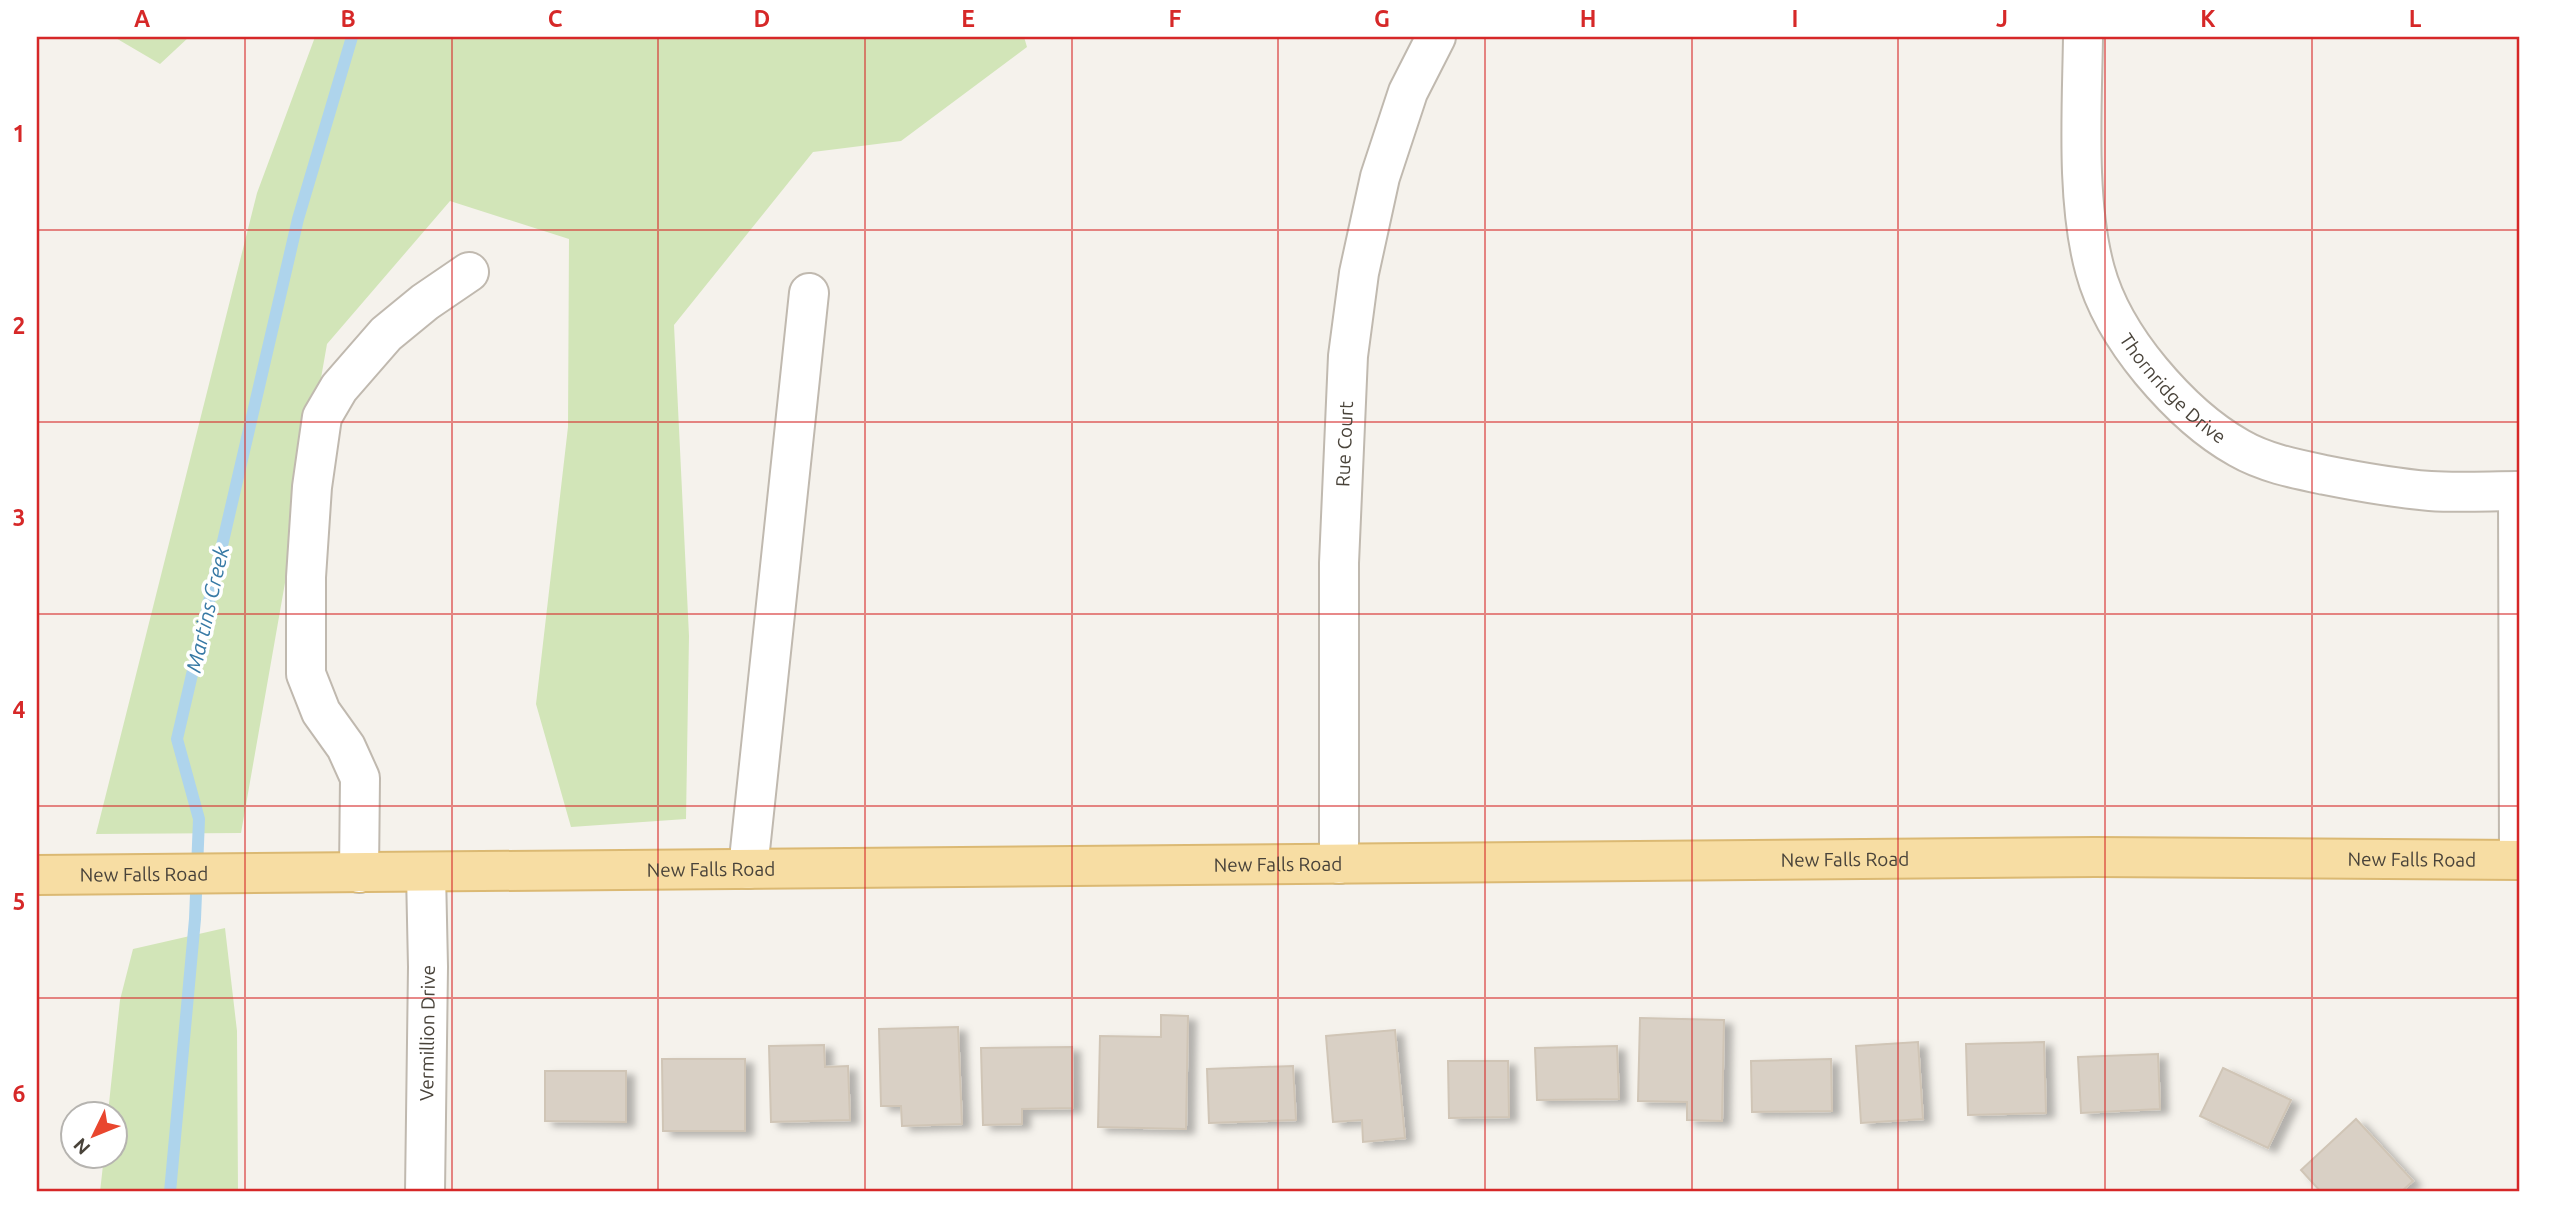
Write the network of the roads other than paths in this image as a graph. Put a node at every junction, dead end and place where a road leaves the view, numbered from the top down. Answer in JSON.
{"nodes":[{"id":1,"x":1436,"y":37,"type":"edge"},
{"id":2,"x":2083,"y":37,"type":"edge"},
{"id":3,"x":469,"y":272,"type":"dead end"},
{"id":4,"x":809,"y":293,"type":"dead end"},
{"id":5,"x":2519,"y":491,"type":"edge"},
{"id":6,"x":2520,"y":860,"type":"edge"},
{"id":7,"x":1339,"y":864,"type":"junction"},
{"id":8,"x":748,"y":869,"type":"junction"},
{"id":9,"x":359,"y":873,"type":"junction"},
{"id":10,"x":426,"y":873,"type":"junction"},
{"id":11,"x":37,"y":875,"type":"edge"},
{"id":12,"x":425,"y":1192,"type":"edge"}],
"edges":[{"from":1,"to":7,"type":"street","name":"Rue Court"},
{"from":2,"to":5,"type":"street","name":"Thornridge Drive"},
{"from":3,"to":9,"type":"street"},
{"from":4,"to":8,"type":"street"},
{"from":5,"to":6,"type":"street"},
{"from":6,"to":7,"type":"main road","name":"New Falls Road"},
{"from":7,"to":8,"type":"main road","name":"New Falls Road"},
{"from":8,"to":10,"type":"main road","name":"New Falls Road"},
{"from":9,"to":10,"type":"main road","name":"New Falls Road"},
{"from":9,"to":11,"type":"main road","name":"New Falls Road"},
{"from":10,"to":12,"type":"street","name":"Vermillion Drive"}]}
